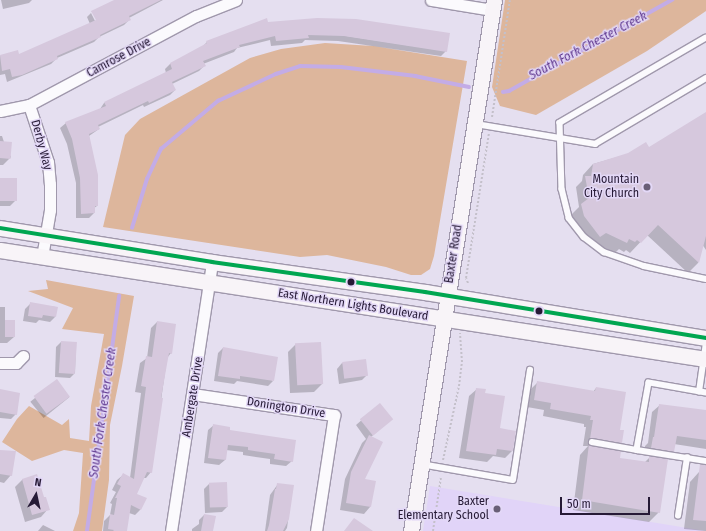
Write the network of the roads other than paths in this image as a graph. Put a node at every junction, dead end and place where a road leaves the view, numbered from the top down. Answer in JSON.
{"nodes":[{"id":1,"x":236,"y":0,"type":"edge"},
{"id":2,"x":431,"y":0,"type":"edge"},
{"id":3,"x":494,"y":5,"type":"edge"},
{"id":4,"x":706,"y":38,"type":"edge"},
{"id":5,"x":706,"y":78,"type":"edge"},
{"id":6,"x":29,"y":105,"type":"junction"},
{"id":7,"x":0,"y":111,"type":"edge"},
{"id":8,"x":475,"y":124,"type":"junction"},
{"id":9,"x":561,"y":137,"type":"junction"},
{"id":10,"x":0,"y":228,"type":"edge"},
{"id":11,"x":45,"y":234,"type":"junction"},
{"id":12,"x":0,"y":250,"type":"edge"},
{"id":13,"x":42,"y":257,"type":"junction"},
{"id":14,"x":212,"y":262,"type":"junction"},
{"id":15,"x":706,"y":279,"type":"edge"},
{"id":16,"x":210,"y":283,"type":"junction"},
{"id":17,"x":448,"y":296,"type":"junction"},
{"id":18,"x":444,"y":319,"type":"junction"},
{"id":19,"x":706,"y":338,"type":"edge"},
{"id":20,"x":706,"y":343,"type":"edge"},
{"id":21,"x":23,"y":356,"type":"dead end"},
{"id":22,"x":705,"y":359,"type":"edge"},
{"id":23,"x":0,"y":363,"type":"edge"},
{"id":24,"x":530,"y":370,"type":"dead end"},
{"id":25,"x":699,"y":392,"type":"junction"},
{"id":26,"x":706,"y":393,"type":"edge"},
{"id":27,"x":193,"y":394,"type":"junction"},
{"id":28,"x":592,"y":442,"type":"dead end"},
{"id":29,"x":637,"y":450,"type":"junction"},
{"id":30,"x":687,"y":458,"type":"junction"},
{"id":31,"x":706,"y":461,"type":"edge"},
{"id":32,"x":421,"y":464,"type":"junction"},
{"id":33,"x":678,"y":516,"type":"dead end"},
{"id":34,"x":171,"y":531,"type":"edge"},
{"id":35,"x":316,"y":531,"type":"edge"},
{"id":36,"x":410,"y":531,"type":"edge"}],
"edges":[{"from":1,"to":6,"type":"street","name":"Camrose Drive"},
{"from":2,"to":3,"type":"street"},
{"from":3,"to":8,"type":"main road","name":"Baxter Road"},
{"from":4,"to":9,"type":"lane"},
{"from":5,"to":9,"type":"lane"},
{"from":6,"to":7,"type":"street","name":"Camrose Drive"},
{"from":6,"to":11,"type":"street","name":"Derby Way"},
{"from":8,"to":9,"type":"lane"},
{"from":8,"to":17,"type":"main road","name":"Baxter Road"},
{"from":9,"to":15,"type":"lane"},
{"from":10,"to":11,"type":"main road","name":"East Northern Lights Boulevard"},
{"from":11,"to":13,"type":"street","name":"Derby Way"},
{"from":11,"to":14,"type":"main road","name":"East Northern Lights Boulevard"},
{"from":12,"to":13,"type":"main road","name":"East Northern Lights Boulevard"},
{"from":13,"to":16,"type":"main road","name":"East Northern Lights Boulevard"},
{"from":14,"to":16,"type":"street","name":"Ambergate Drive"},
{"from":14,"to":17,"type":"main road","name":"East Northern Lights Boulevard"},
{"from":16,"to":18,"type":"main road","name":"East Northern Lights Boulevard"},
{"from":16,"to":27,"type":"street","name":"Ambergate Drive"},
{"from":17,"to":18,"type":"main road","name":"Baxter Road"},
{"from":17,"to":19,"type":"main road","name":"East Northern Lights Boulevard"},
{"from":18,"to":22,"type":"main road","name":"East Northern Lights Boulevard"},
{"from":18,"to":32,"type":"main road","name":"Baxter Road"},
{"from":20,"to":22,"type":"lane"},
{"from":21,"to":23,"type":"street"},
{"from":22,"to":25,"type":"lane"},
{"from":24,"to":32,"type":"lane"},
{"from":25,"to":26,"type":"lane"},
{"from":25,"to":29,"type":"lane"},
{"from":27,"to":34,"type":"street","name":"Ambergate Drive"},
{"from":27,"to":35,"type":"street","name":"Donington Drive"},
{"from":28,"to":29,"type":"lane"},
{"from":29,"to":30,"type":"lane"},
{"from":30,"to":31,"type":"lane"},
{"from":30,"to":33,"type":"lane"},
{"from":32,"to":36,"type":"main road","name":"Baxter Road"}]}
